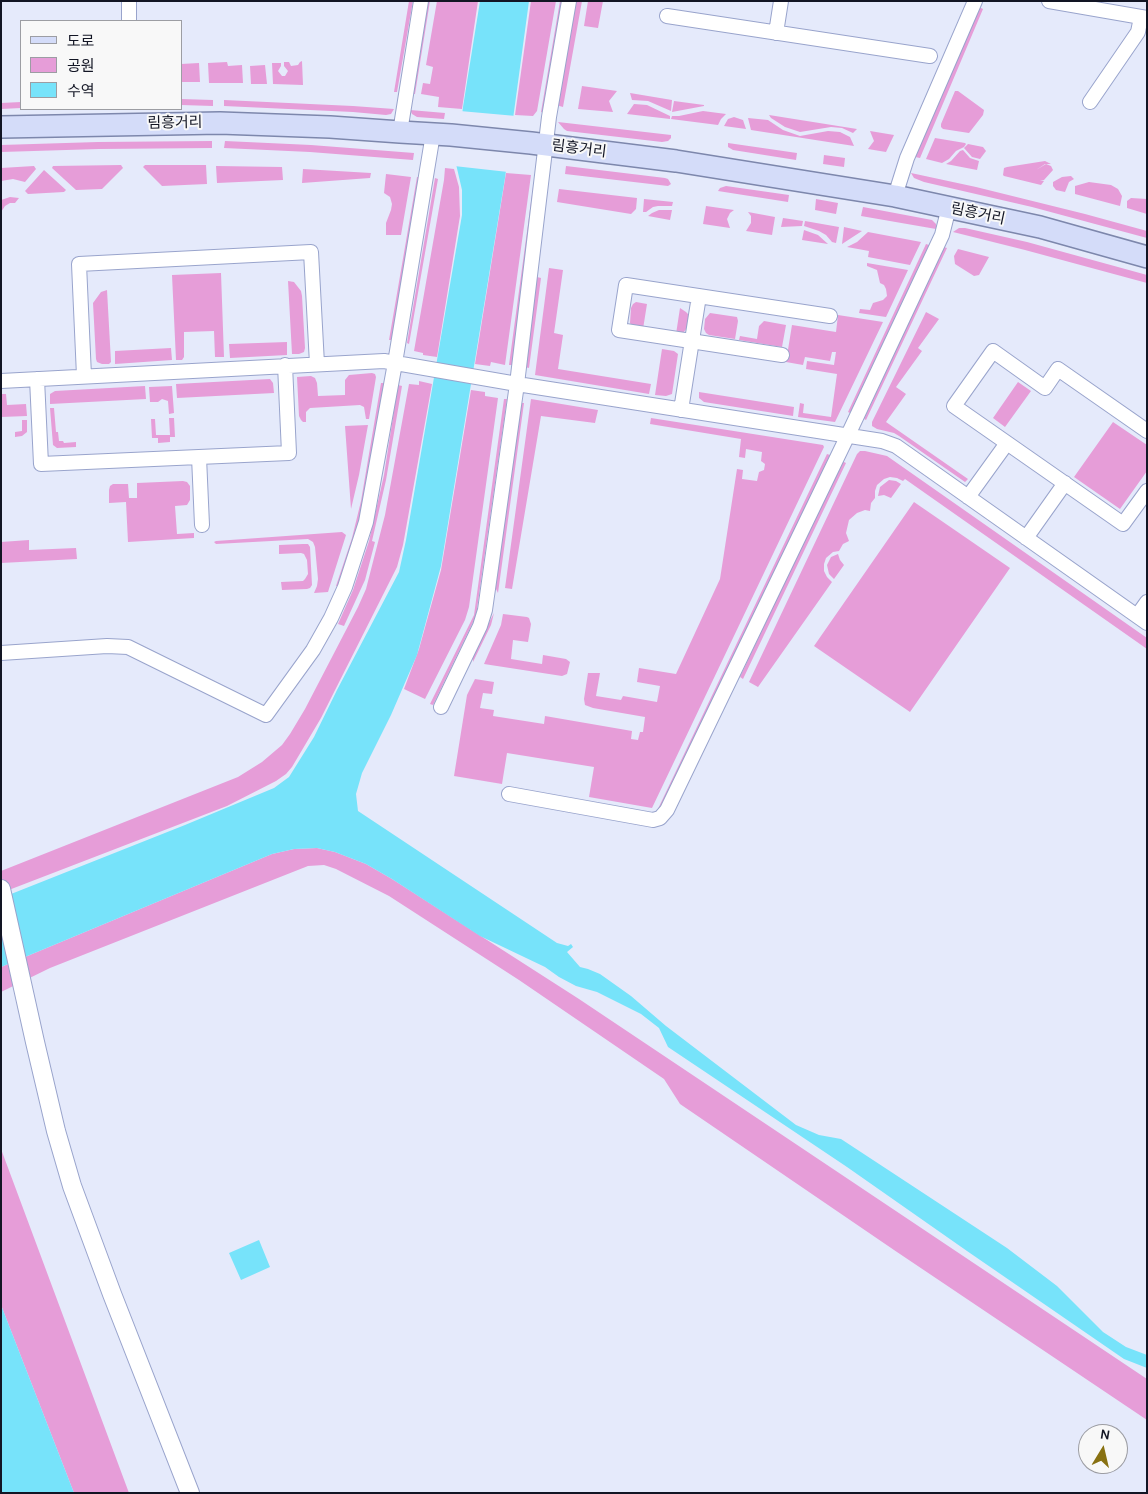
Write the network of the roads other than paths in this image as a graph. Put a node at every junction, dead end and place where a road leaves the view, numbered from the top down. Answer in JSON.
{"nodes":[{"id":1,"x":129,"y":1,"type":"edge"},
{"id":2,"x":421,"y":1,"type":"edge"},
{"id":3,"x":569,"y":1,"type":"edge"},
{"id":4,"x":781,"y":1,"type":"edge"},
{"id":5,"x":975,"y":1,"type":"edge"},
{"id":6,"x":1049,"y":1,"type":"edge"},
{"id":7,"x":666,"y":16,"type":"dead end"},
{"id":8,"x":1144,"y":17,"type":"edge"},
{"id":9,"x":130,"y":20,"type":"edge"},
{"id":10,"x":776,"y":33,"type":"junction"},
{"id":11,"x":930,"y":56,"type":"dead end"},
{"id":12,"x":1090,"y":102,"type":"dead end"},
{"id":13,"x":1,"y":127,"type":"edge"},
{"id":14,"x":400,"y":132,"type":"junction"},
{"id":15,"x":442,"y":134,"type":"junction"},
{"id":16,"x":539,"y":144,"type":"junction"},
{"id":17,"x":895,"y":196,"type":"junction"},
{"id":18,"x":949,"y":207,"type":"junction"},
{"id":19,"x":1147,"y":257,"type":"edge"},
{"id":20,"x":699,"y":296,"type":"junction"},
{"id":21,"x":830,"y":316,"type":"dead end"},
{"id":22,"x":692,"y":341,"type":"junction"},
{"id":23,"x":782,"y":355,"type":"dead end"},
{"id":24,"x":396,"y":363,"type":"junction"},
{"id":25,"x":317,"y":364,"type":"junction"},
{"id":26,"x":285,"y":365,"type":"junction"},
{"id":27,"x":84,"y":376,"type":"junction"},
{"id":28,"x":37,"y":379,"type":"junction"},
{"id":29,"x":1,"y":381,"type":"edge"},
{"id":30,"x":517,"y":384,"type":"junction"},
{"id":31,"x":681,"y":410,"type":"junction"},
{"id":32,"x":1147,"y":431,"type":"edge"},
{"id":33,"x":848,"y":436,"type":"junction"},
{"id":34,"x":1007,"y":443,"type":"junction"},
{"id":35,"x":199,"y":457,"type":"junction"},
{"id":36,"x":1065,"y":483,"type":"junction"},
{"id":37,"x":1147,"y":491,"type":"edge"},
{"id":38,"x":968,"y":497,"type":"junction"},
{"id":39,"x":202,"y":525,"type":"dead end"},
{"id":40,"x":1026,"y":538,"type":"junction"},
{"id":41,"x":1147,"y":602,"type":"edge"},
{"id":42,"x":1142,"y":619,"type":"edge"},
{"id":43,"x":1,"y":653,"type":"edge"},
{"id":44,"x":441,"y":707,"type":"dead end"},
{"id":45,"x":510,"y":794,"type":"dead end"},
{"id":46,"x":1,"y":890,"type":"edge"},
{"id":47,"x":190,"y":1493,"type":"edge"}],
"edges":[{"from":1,"to":9,"type":"street"},
{"from":2,"to":14,"type":"street"},
{"from":3,"to":16,"type":"street"},
{"from":4,"to":10,"type":"street"},
{"from":5,"to":17,"type":"street"},
{"from":6,"to":8,"type":"street"},
{"from":7,"to":10,"type":"street"},
{"from":8,"to":12,"type":"street"},
{"from":10,"to":11,"type":"street"},
{"from":13,"to":14,"type":"main road","name":"림흥거리"},
{"from":14,"to":15,"type":"main road","name":"림흥거리"},
{"from":15,"to":16,"type":"main road","name":"림흥거리"},
{"from":15,"to":24,"type":"street"},
{"from":16,"to":17,"type":"main road","name":"림흥거리"},
{"from":16,"to":30,"type":"street"},
{"from":17,"to":18,"type":"main road","name":"림흥거리"},
{"from":18,"to":19,"type":"main road","name":"림흥거리"},
{"from":18,"to":33,"type":"street"},
{"from":20,"to":21,"type":"street"},
{"from":20,"to":22,"type":"street"},
{"from":20,"to":22,"type":"street"},
{"from":22,"to":23,"type":"street"},
{"from":22,"to":31,"type":"street"},
{"from":24,"to":25,"type":"street"},
{"from":24,"to":30,"type":"street"},
{"from":24,"to":43,"type":"street"},
{"from":25,"to":26,"type":"street"},
{"from":25,"to":27,"type":"street"},
{"from":26,"to":27,"type":"street"},
{"from":26,"to":35,"type":"street"},
{"from":27,"to":28,"type":"street"},
{"from":28,"to":29,"type":"street"},
{"from":28,"to":35,"type":"street"},
{"from":30,"to":31,"type":"street"},
{"from":30,"to":44,"type":"street"},
{"from":31,"to":33,"type":"street"},
{"from":32,"to":34,"type":"street"},
{"from":33,"to":38,"type":"street"},
{"from":33,"to":45,"type":"street"},
{"from":34,"to":36,"type":"street"},
{"from":34,"to":38,"type":"street"},
{"from":35,"to":39,"type":"street"},
{"from":36,"to":37,"type":"street"},
{"from":36,"to":40,"type":"street"},
{"from":38,"to":40,"type":"street"},
{"from":40,"to":42,"type":"street"},
{"from":41,"to":42,"type":"street"},
{"from":46,"to":47,"type":"street"}]}
